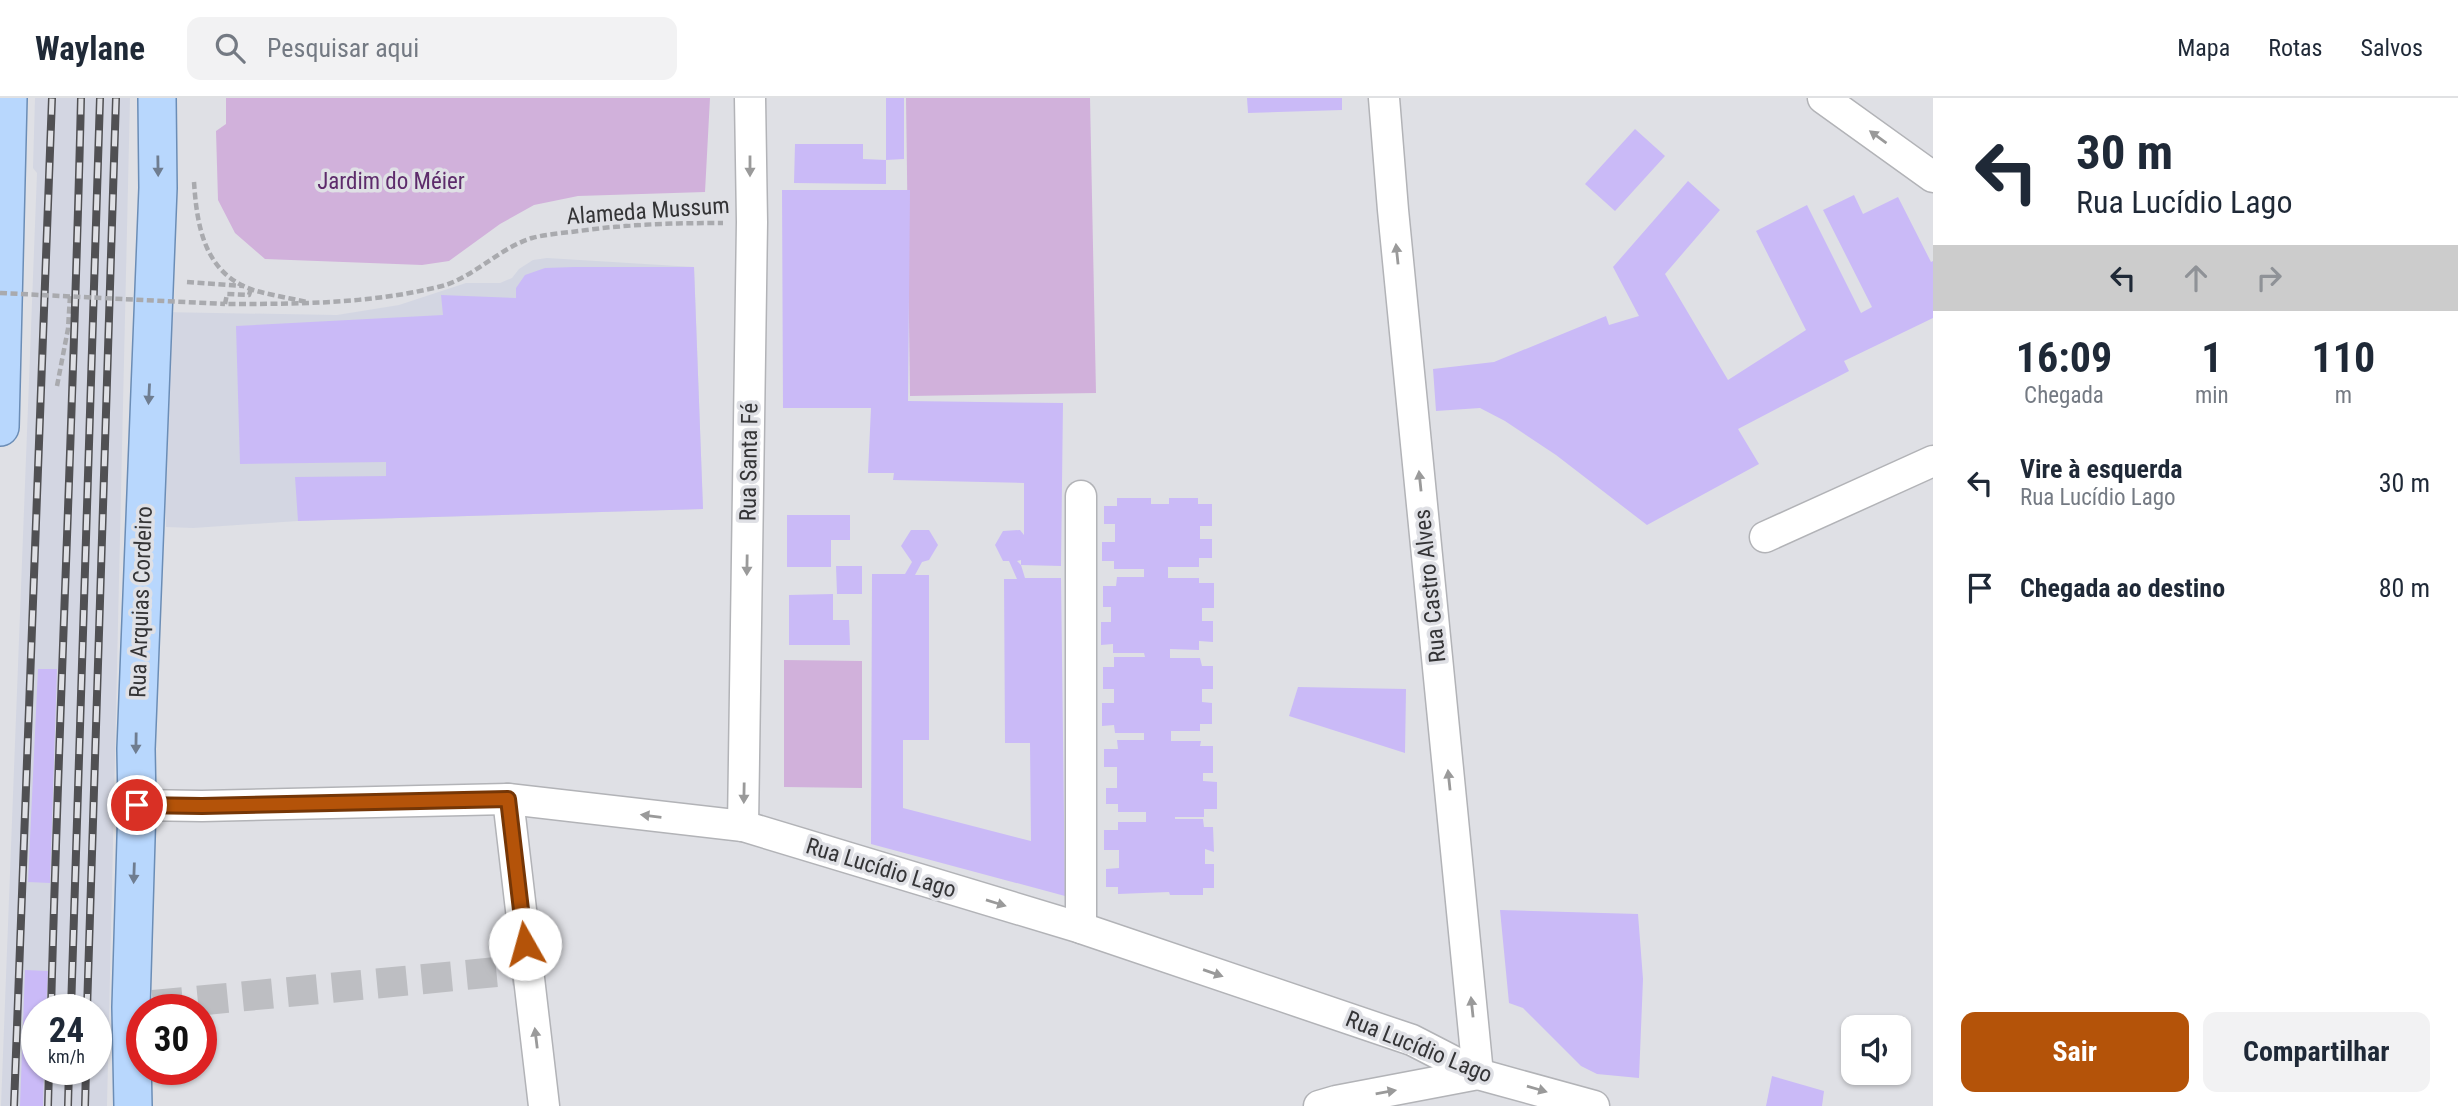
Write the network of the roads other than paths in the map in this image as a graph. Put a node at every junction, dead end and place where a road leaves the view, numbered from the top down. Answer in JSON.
{"nodes":[{"id":1,"x":8,"y":98,"type":"edge"},
{"id":2,"x":157,"y":98,"type":"edge"},
{"id":3,"x":750,"y":98,"type":"edge"},
{"id":4,"x":1384,"y":98,"type":"edge"},
{"id":5,"x":1823,"y":98,"type":"edge"},
{"id":6,"x":1933,"y":177,"type":"edge"},
{"id":7,"x":1,"y":371,"type":"edge"},
{"id":8,"x":0,"y":427,"type":"edge"},
{"id":9,"x":1933,"y":461,"type":"edge"},
{"id":10,"x":1081,"y":496,"type":"dead end"},
{"id":11,"x":1765,"y":537,"type":"dead end"},
{"id":12,"x":508,"y":799,"type":"junction"},
{"id":13,"x":137,"y":805,"type":"junction"},
{"id":14,"x":743,"y":827,"type":"junction"},
{"id":15,"x":1081,"y":928,"type":"junction"},
{"id":16,"x":1478,"y":1074,"type":"junction"},
{"id":17,"x":133,"y":1106,"type":"edge"},
{"id":18,"x":544,"y":1106,"type":"edge"},
{"id":19,"x":1319,"y":1106,"type":"edge"},
{"id":20,"x":1594,"y":1106,"type":"edge"}],
"edges":[{"from":1,"to":7,"type":"main road"},
{"from":2,"to":13,"type":"main road","name":"Rua Arquias Cordeiro","one_way":true},
{"from":3,"to":14,"type":"street","name":"Rua Santa Fé","one_way":true},
{"from":16,"to":4,"type":"street","name":"Rua Castro Alves","one_way":true},
{"from":6,"to":5,"type":"street","one_way":true},
{"from":7,"to":8,"type":"main road"},
{"from":9,"to":11,"type":"street"},
{"from":10,"to":15,"type":"street"},
{"from":12,"to":13,"type":"street","name":"Rua Lucídio Lago"},
{"from":14,"to":12,"type":"street","name":"Rua Lucídio Lago","one_way":true},
{"from":18,"to":12,"type":"street","one_way":true},
{"from":13,"to":17,"type":"main road","name":"Rua Arquias Cordeiro","one_way":true},
{"from":14,"to":15,"type":"street","name":"Rua Lucídio Lago","one_way":true},
{"from":15,"to":16,"type":"street","name":"Rua Lucídio Lago","one_way":true},
{"from":19,"to":16,"type":"street","one_way":true},
{"from":16,"to":20,"type":"street","name":"Rua Lucídio Lago","one_way":true}]}
